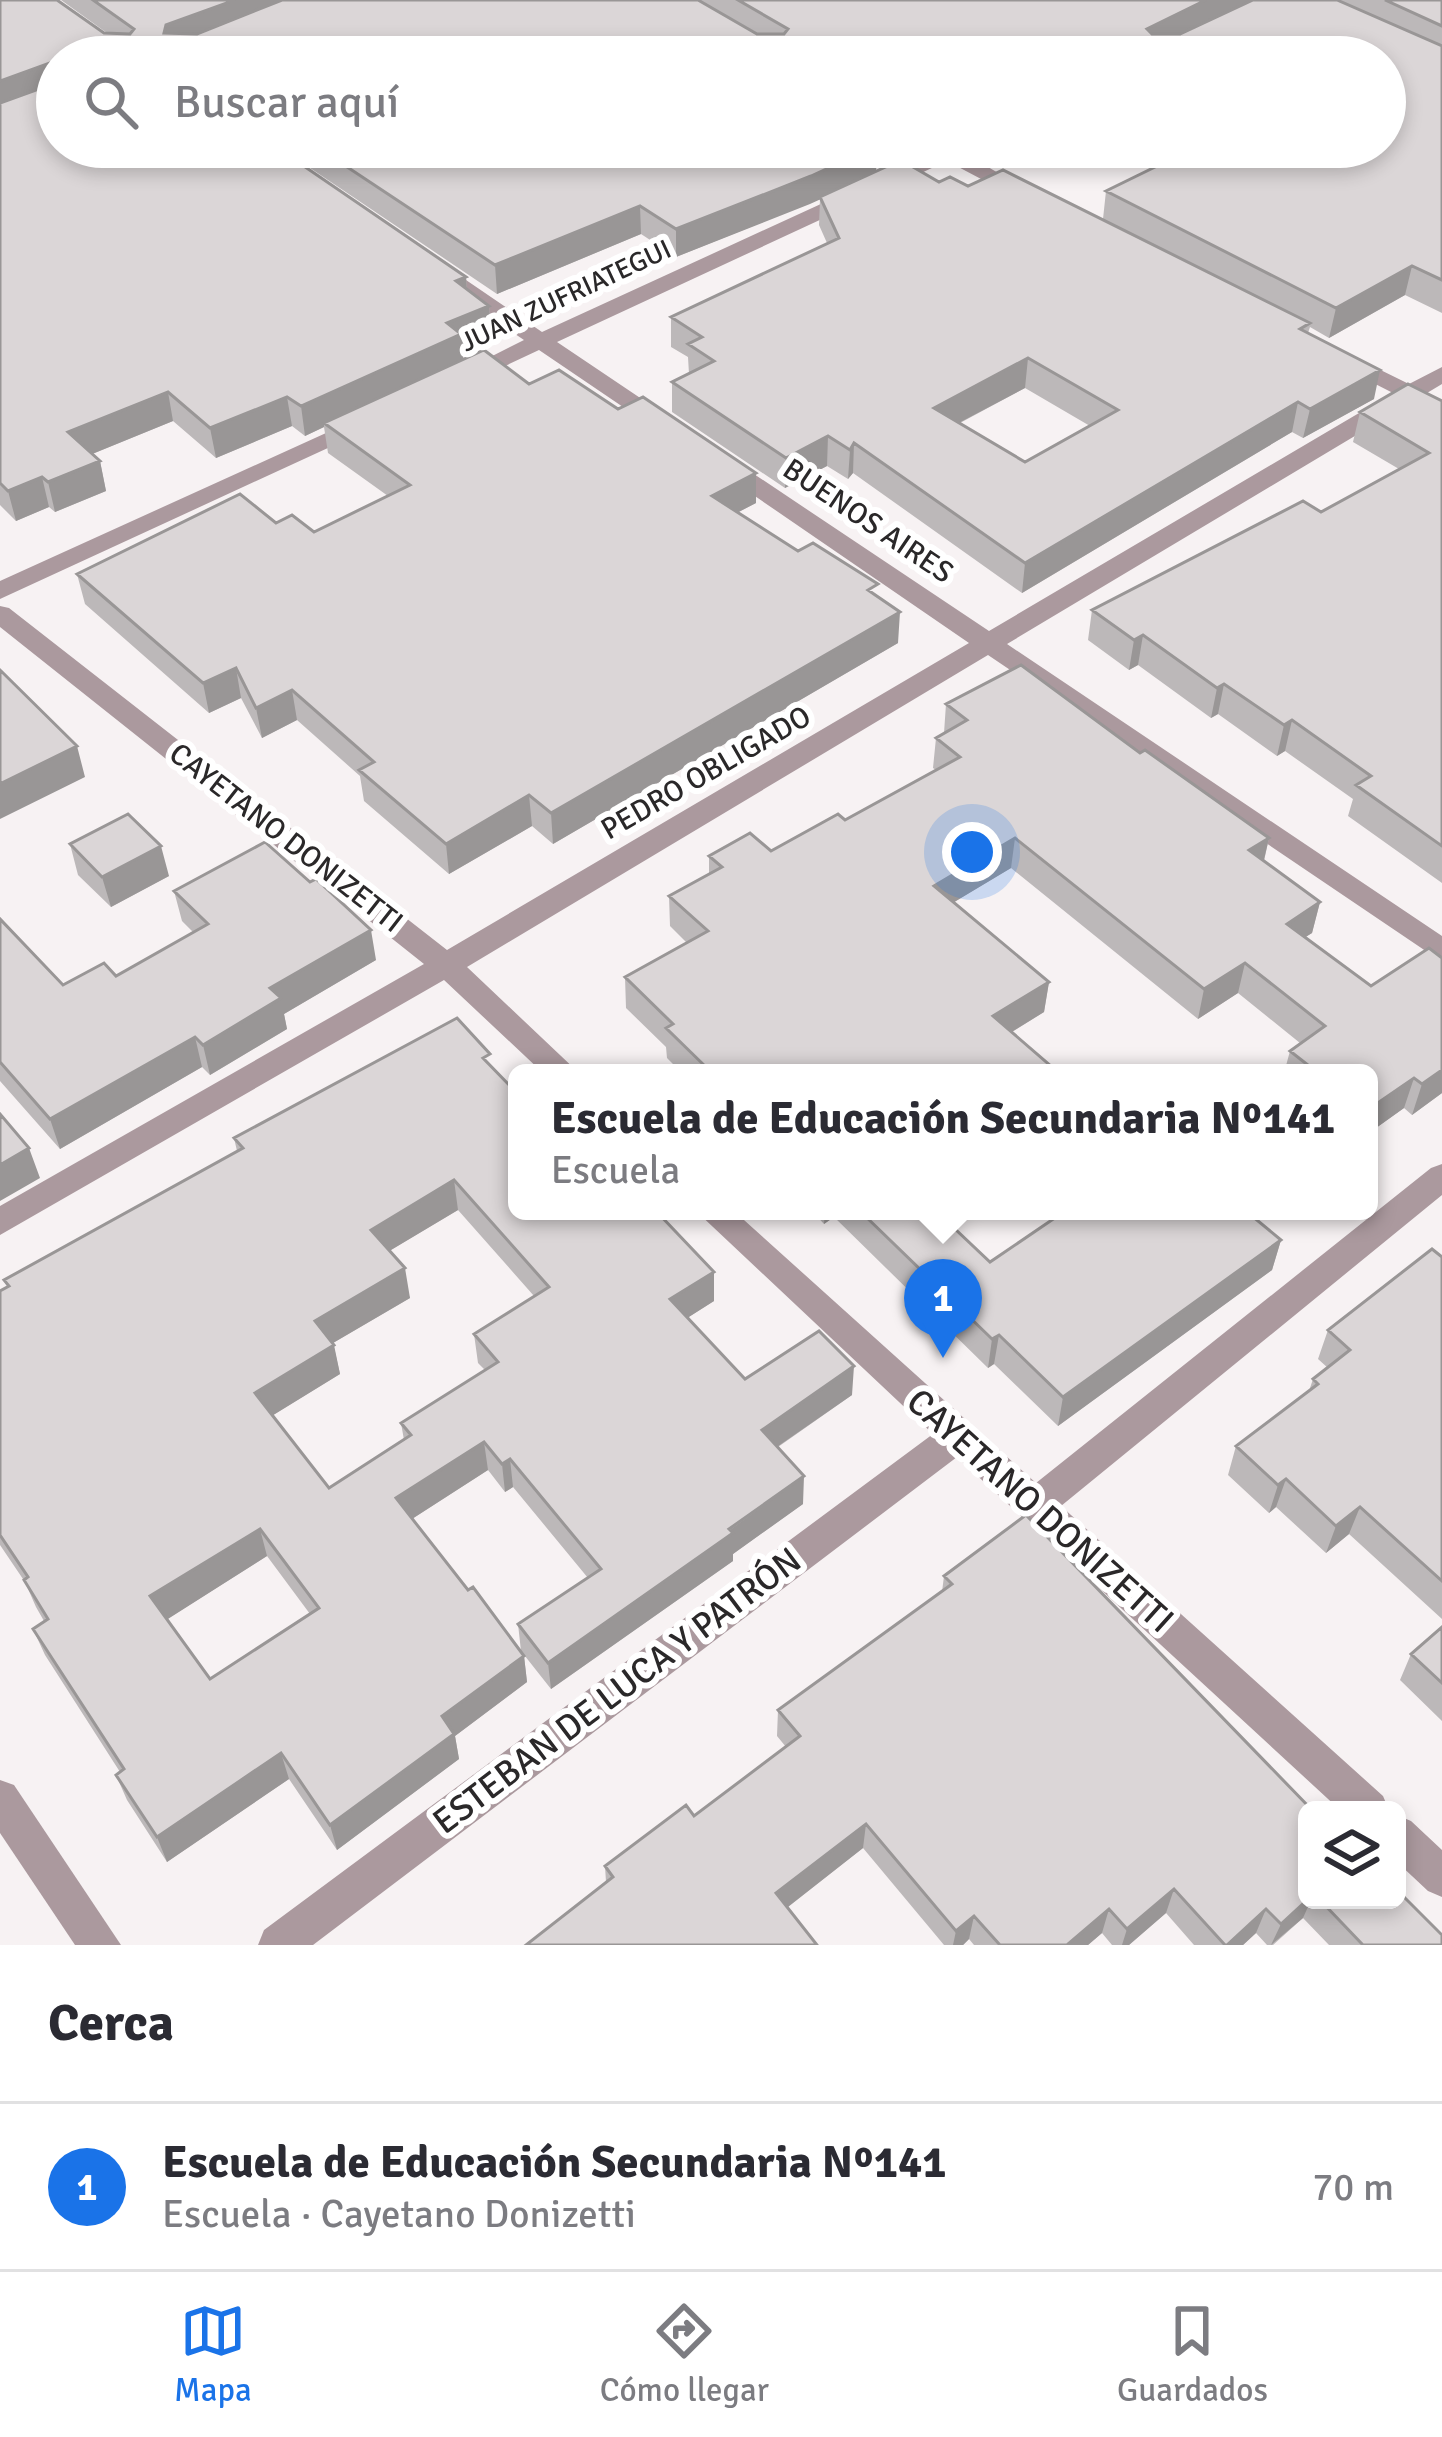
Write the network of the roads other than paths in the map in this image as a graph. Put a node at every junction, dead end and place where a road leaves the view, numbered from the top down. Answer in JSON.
{"nodes":[{"id":1,"x":908,"y":168,"type":"edge"},
{"id":2,"x":981,"y":168,"type":"edge"},
{"id":3,"x":1048,"y":207,"type":"edge"},
{"id":4,"x":445,"y":277,"type":"edge"},
{"id":5,"x":540,"y":341,"type":"junction"},
{"id":6,"x":1330,"y":352,"type":"edge"},
{"id":7,"x":1442,"y":374,"type":"edge"},
{"id":8,"x":432,"y":391,"type":"edge"},
{"id":9,"x":1412,"y":393,"type":"junction"},
{"id":10,"x":1442,"y":410,"type":"edge"},
{"id":11,"x":388,"y":411,"type":"edge"},
{"id":12,"x":0,"y":592,"type":"edge"},
{"id":13,"x":0,"y":614,"type":"edge"},
{"id":14,"x":992,"y":643,"type":"junction"},
{"id":15,"x":1442,"y":951,"type":"edge"},
{"id":16,"x":446,"y":964,"type":"junction"},
{"id":17,"x":553,"y":1064,"type":"edge"},
{"id":18,"x":1442,"y":1177,"type":"edge"},
{"id":19,"x":722,"y":1220,"type":"edge"},
{"id":20,"x":0,"y":1222,"type":"edge"},
{"id":21,"x":956,"y":1437,"type":"junction"},
{"id":22,"x":1038,"y":1503,"type":"junction"},
{"id":23,"x":0,"y":1799,"type":"edge"},
{"id":24,"x":1360,"y":1801,"type":"edge"},
{"id":25,"x":1406,"y":1843,"type":"edge"},
{"id":26,"x":1442,"y":1877,"type":"edge"},
{"id":27,"x":100,"y":1945,"type":"edge"},
{"id":28,"x":278,"y":1945,"type":"edge"}],
"edges":[{"from":1,"to":5,"type":"street","name":"JUAN ZUFRIATEGUI"},
{"from":2,"to":3,"type":"street"},
{"from":4,"to":5,"type":"street","name":"BUENOS AIRES"},
{"from":5,"to":8,"type":"street","name":"JUAN ZUFRIATEGUI"},
{"from":5,"to":14,"type":"street","name":"BUENOS AIRES"},
{"from":6,"to":9,"type":"street"},
{"from":7,"to":9,"type":"street","name":"PEDRO OBLIGADO"},
{"from":9,"to":10,"type":"street"},
{"from":9,"to":14,"type":"street","name":"PEDRO OBLIGADO"},
{"from":11,"to":12,"type":"street"},
{"from":13,"to":16,"type":"street","name":"CAYETANO DONIZETTI"},
{"from":14,"to":15,"type":"street","name":"BUENOS AIRES"},
{"from":14,"to":16,"type":"street","name":"PEDRO OBLIGADO"},
{"from":16,"to":17,"type":"street","name":"CAYETANO DONIZETTI"},
{"from":16,"to":20,"type":"street","name":"PEDRO OBLIGADO"},
{"from":18,"to":22,"type":"street"},
{"from":19,"to":21,"type":"street","name":"CAYETANO DONIZETTI"},
{"from":21,"to":22,"type":"street","name":"CAYETANO DONIZETTI"},
{"from":21,"to":28,"type":"street","name":"ESTEBAN DE LUCA Y PATRÓN"},
{"from":22,"to":24,"type":"street","name":"CAYETANO DONIZETTI"},
{"from":23,"to":27,"type":"street"},
{"from":25,"to":26,"type":"street"}]}
